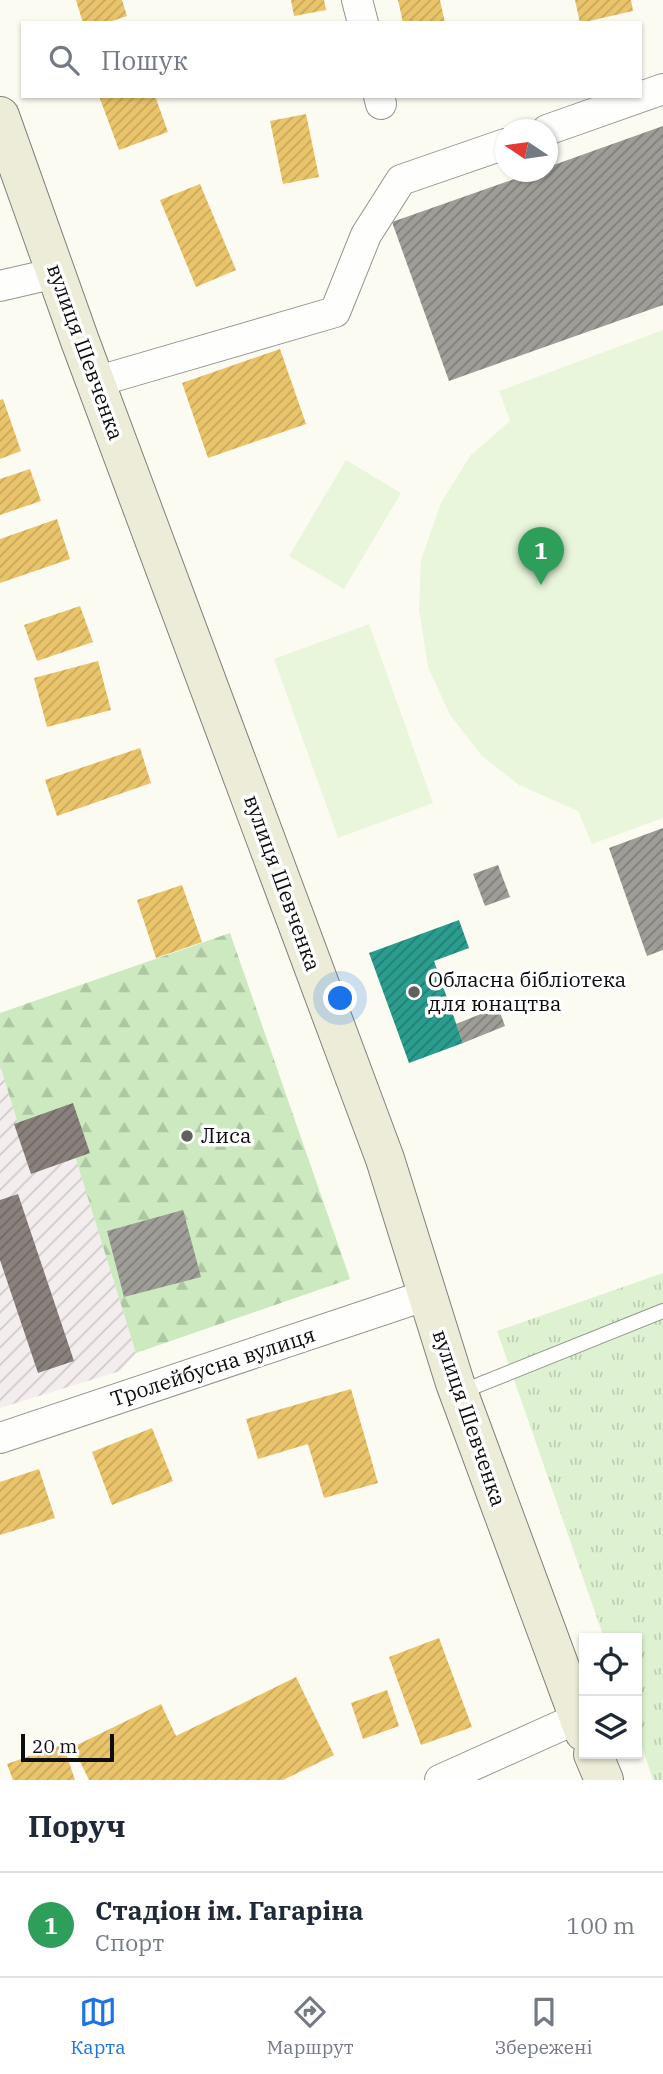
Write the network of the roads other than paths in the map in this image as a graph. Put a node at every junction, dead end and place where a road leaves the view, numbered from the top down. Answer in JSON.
{"nodes":[{"id":1,"x":357,"y":0,"type":"edge"},
{"id":2,"x":362,"y":21,"type":"edge"},
{"id":3,"x":663,"y":89,"type":"edge"},
{"id":4,"x":642,"y":96,"type":"edge"},
{"id":5,"x":638,"y":98,"type":"edge"},
{"id":6,"x":0,"y":116,"type":"edge"},
{"id":7,"x":558,"y":126,"type":"edge"},
{"id":8,"x":495,"y":148,"type":"edge"},
{"id":9,"x":56,"y":273,"type":"junction"},
{"id":10,"x":0,"y":286,"type":"edge"},
{"id":11,"x":95,"y":382,"type":"junction"},
{"id":12,"x":427,"y":1296,"type":"junction"},
{"id":13,"x":663,"y":1311,"type":"edge"},
{"id":14,"x":460,"y":1393,"type":"junction"},
{"id":15,"x":0,"y":1438,"type":"edge"},
{"id":16,"x":579,"y":1720,"type":"edge"},
{"id":17,"x":579,"y":1726,"type":"edge"},
{"id":18,"x":595,"y":1759,"type":"edge"},
{"id":19,"x":440,"y":1780,"type":"edge"},
{"id":20,"x":604,"y":1780,"type":"edge"}],
"edges":[{"from":1,"to":2,"type":"street"},
{"from":3,"to":4,"type":"street"},
{"from":5,"to":7,"type":"street"},
{"from":6,"to":9,"type":"main road","name":"вулиця Шевченка"},
{"from":8,"to":11,"type":"street"},
{"from":9,"to":10,"type":"street"},
{"from":9,"to":11,"type":"main road","name":"вулиця Шевченка"},
{"from":11,"to":12,"type":"main road","name":"вулиця Шевченка"},
{"from":12,"to":14,"type":"main road","name":"вулиця Шевченка"},
{"from":12,"to":15,"type":"street","name":"Тролейбусна вулиця"},
{"from":13,"to":14,"type":"lane"},
{"from":14,"to":16,"type":"main road","name":"вулиця Шевченка"},
{"from":17,"to":19,"type":"street"},
{"from":18,"to":20,"type":"main road"}]}
